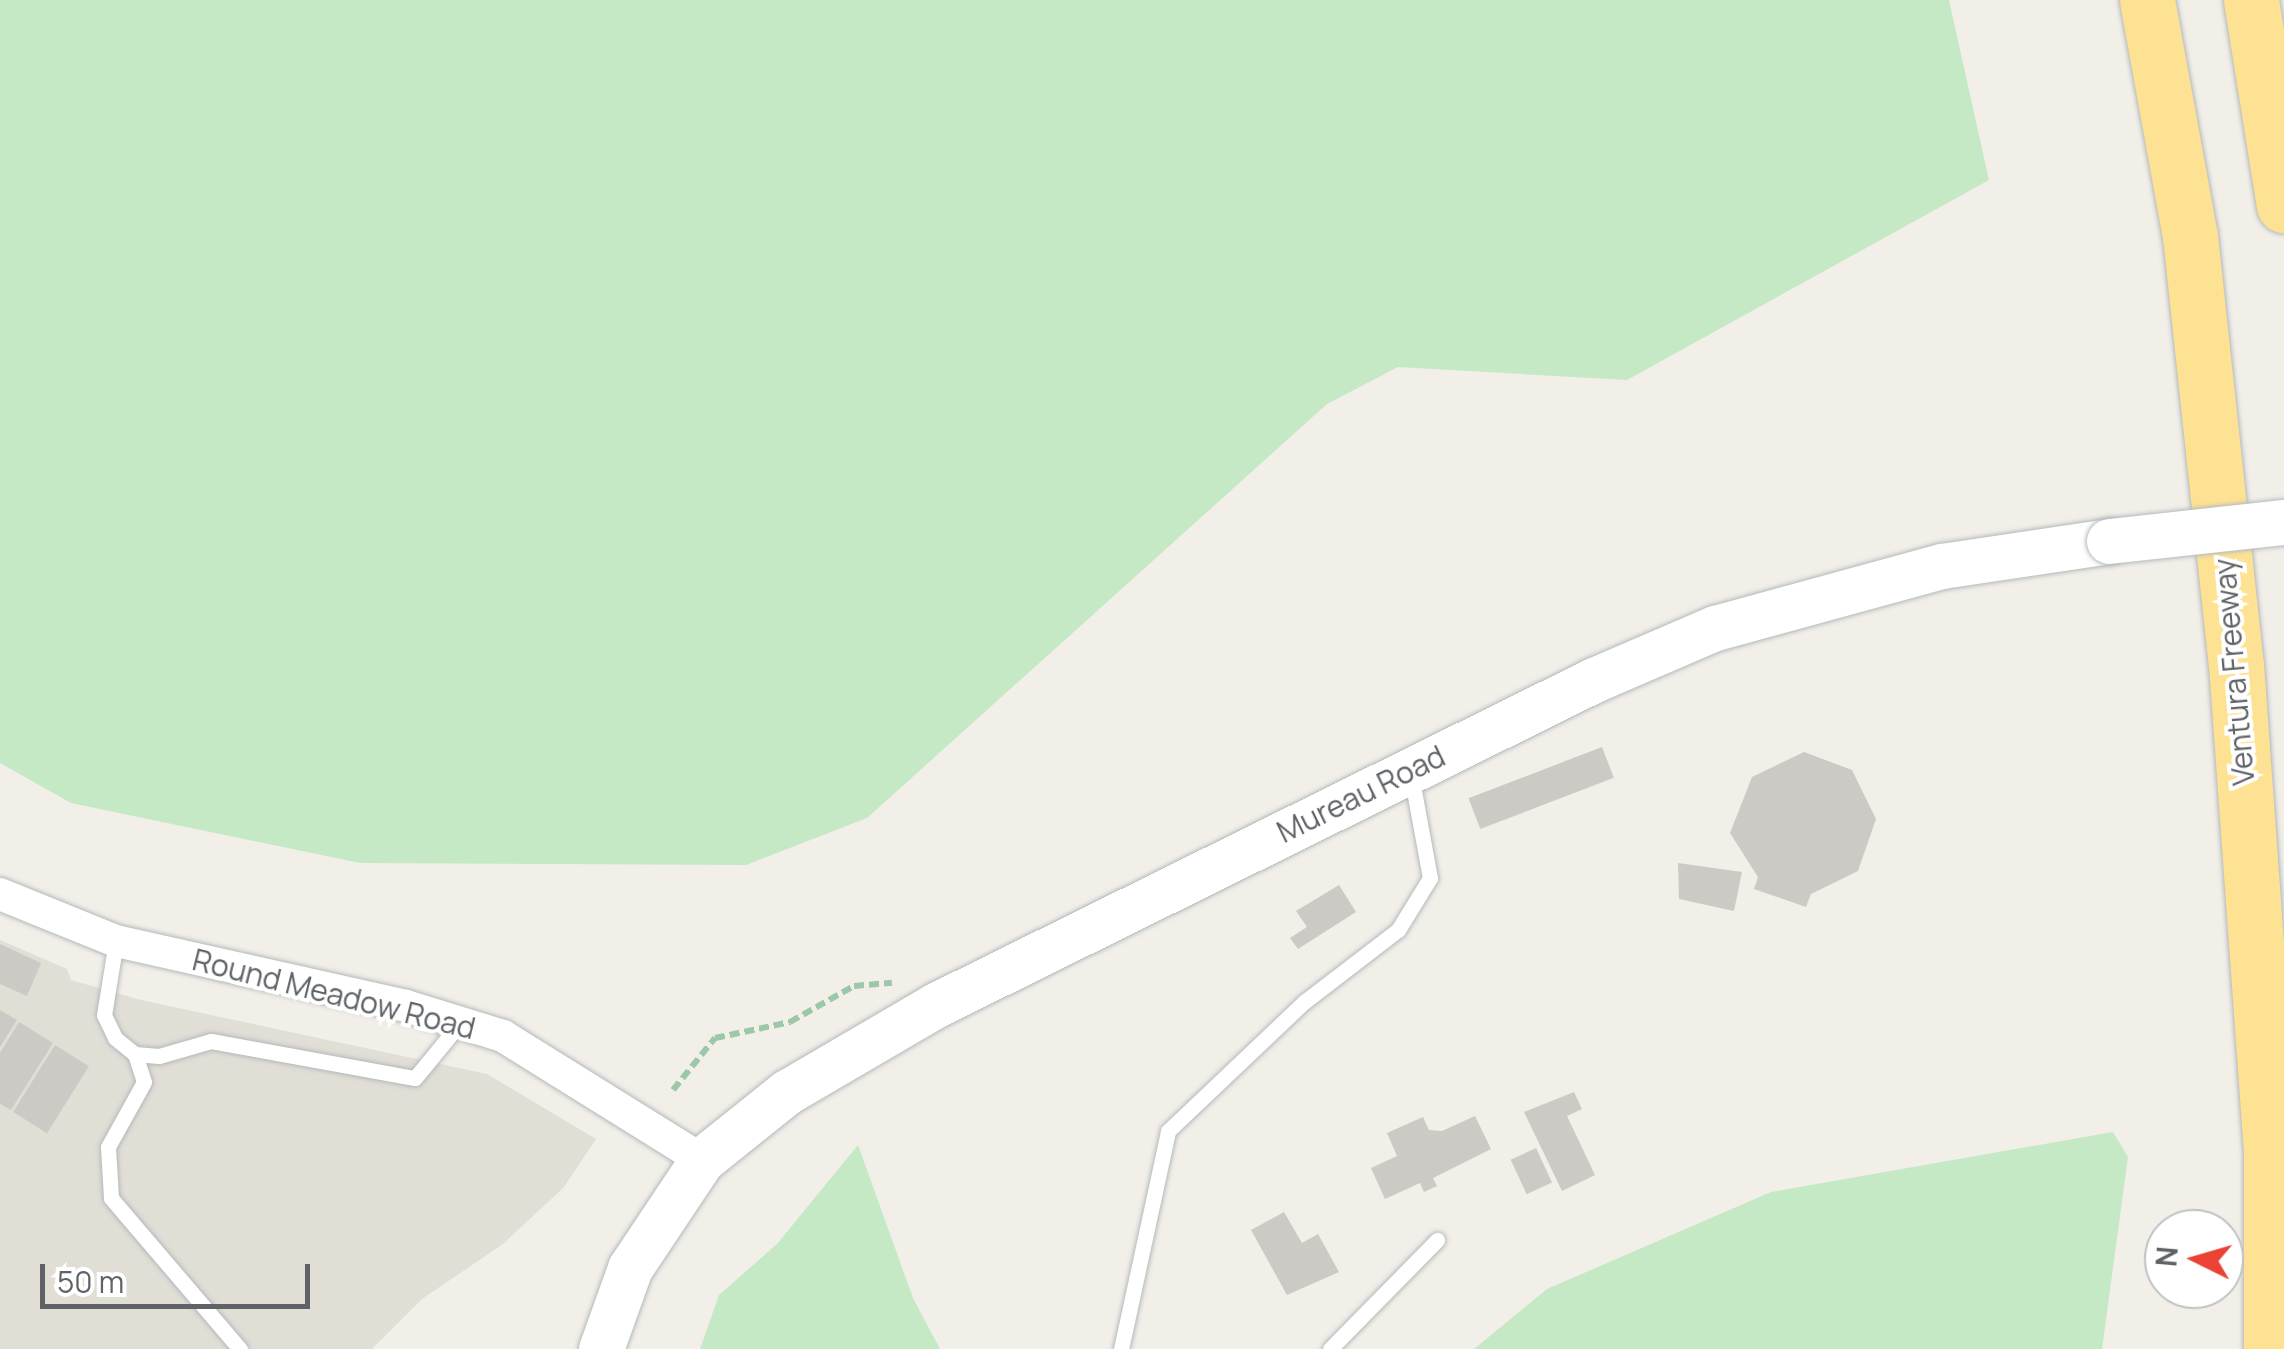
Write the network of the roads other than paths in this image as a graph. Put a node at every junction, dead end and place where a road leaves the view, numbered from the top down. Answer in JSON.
{"nodes":[{"id":1,"x":2146,"y":0,"type":"edge"},
{"id":2,"x":2251,"y":0,"type":"edge"},
{"id":3,"x":2284,"y":205,"type":"edge"},
{"id":4,"x":2284,"y":522,"type":"edge"},
{"id":5,"x":1410,"y":770,"type":"junction"},
{"id":6,"x":0,"y":894,"type":"edge"},
{"id":7,"x":116,"y":941,"type":"junction"},
{"id":8,"x":461,"y":1022,"type":"junction"},
{"id":9,"x":135,"y":1054,"type":"junction"},
{"id":10,"x":702,"y":1160,"type":"junction"},
{"id":11,"x":1437,"y":1240,"type":"dead end"},
{"id":12,"x":240,"y":1349,"type":"edge"},
{"id":13,"x":601,"y":1349,"type":"edge"},
{"id":14,"x":1120,"y":1349,"type":"edge"},
{"id":15,"x":1330,"y":1349,"type":"edge"},
{"id":16,"x":2271,"y":1349,"type":"edge"}],
"edges":[{"from":1,"to":16,"type":"highway","name":"Ventura Freeway"},
{"from":2,"to":3,"type":"highway"},
{"from":4,"to":5,"type":"main road","name":"Mureau Road","bridge":true},
{"from":5,"to":10,"type":"main road","name":"Mureau Road"},
{"from":5,"to":14,"type":"lane"},
{"from":6,"to":7,"type":"street","name":"Round Meadow Road"},
{"from":7,"to":8,"type":"street","name":"Round Meadow Road"},
{"from":7,"to":9,"type":"lane"},
{"from":8,"to":9,"type":"lane"},
{"from":8,"to":10,"type":"street","name":"Round Meadow Road"},
{"from":9,"to":12,"type":"lane"},
{"from":10,"to":13,"type":"main road","name":"Mureau Road"},
{"from":11,"to":15,"type":"lane"}]}
